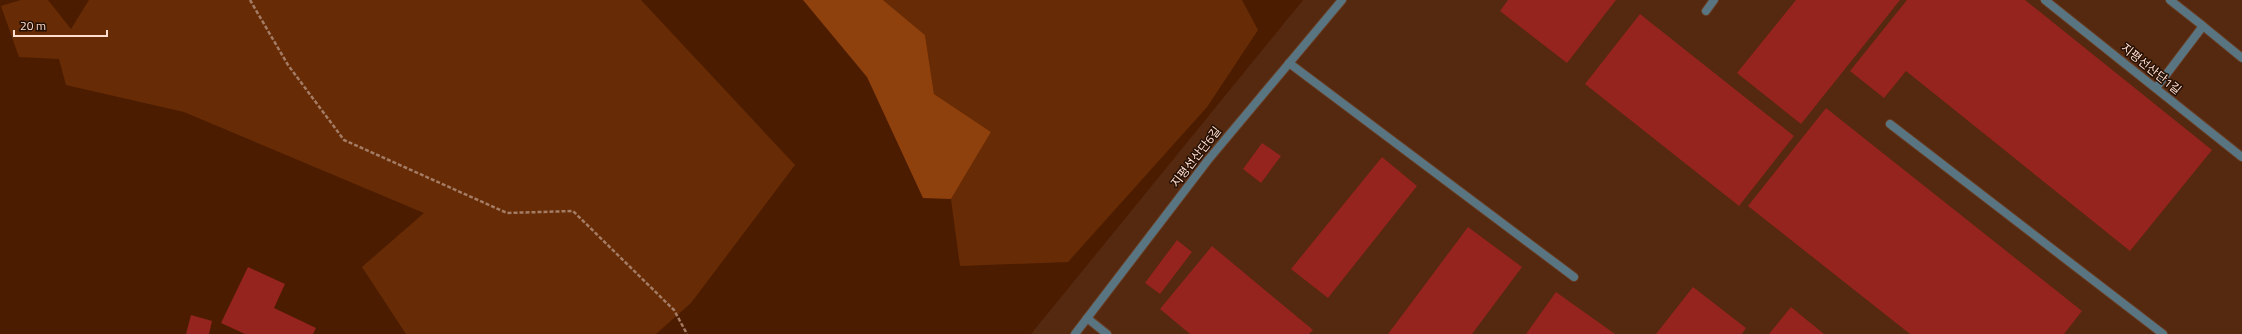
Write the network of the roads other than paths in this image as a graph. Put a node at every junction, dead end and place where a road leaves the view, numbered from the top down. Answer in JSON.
{"nodes":[{"id":1,"x":1342,"y":0,"type":"edge"},
{"id":2,"x":1714,"y":0,"type":"edge"},
{"id":3,"x":2045,"y":0,"type":"edge"},
{"id":4,"x":2170,"y":0,"type":"edge"},
{"id":5,"x":1706,"y":11,"type":"dead end"},
{"id":6,"x":2203,"y":26,"type":"junction"},
{"id":7,"x":2242,"y":58,"type":"edge"},
{"id":8,"x":1289,"y":63,"type":"junction"},
{"id":9,"x":2156,"y":88,"type":"junction"},
{"id":10,"x":1890,"y":124,"type":"dead end"},
{"id":11,"x":2242,"y":157,"type":"edge"},
{"id":12,"x":1574,"y":277,"type":"dead end"},
{"id":13,"x":1087,"y":318,"type":"junction"},
{"id":14,"x":1076,"y":334,"type":"edge"},
{"id":15,"x":1107,"y":334,"type":"edge"},
{"id":16,"x":2163,"y":334,"type":"edge"}],
"edges":[{"from":1,"to":8,"type":"street","name":"지평선산단6길"},
{"from":2,"to":5,"type":"street"},
{"from":3,"to":9,"type":"street","name":"지평선산단1길"},
{"from":4,"to":6,"type":"street"},
{"from":6,"to":7,"type":"street"},
{"from":6,"to":9,"type":"street"},
{"from":8,"to":12,"type":"street"},
{"from":8,"to":13,"type":"street","name":"지평선산단6길"},
{"from":9,"to":11,"type":"street","name":"지평선산단1길"},
{"from":10,"to":16,"type":"street"},
{"from":13,"to":14,"type":"street","name":"지평선산단6길"},
{"from":13,"to":15,"type":"street"}]}
